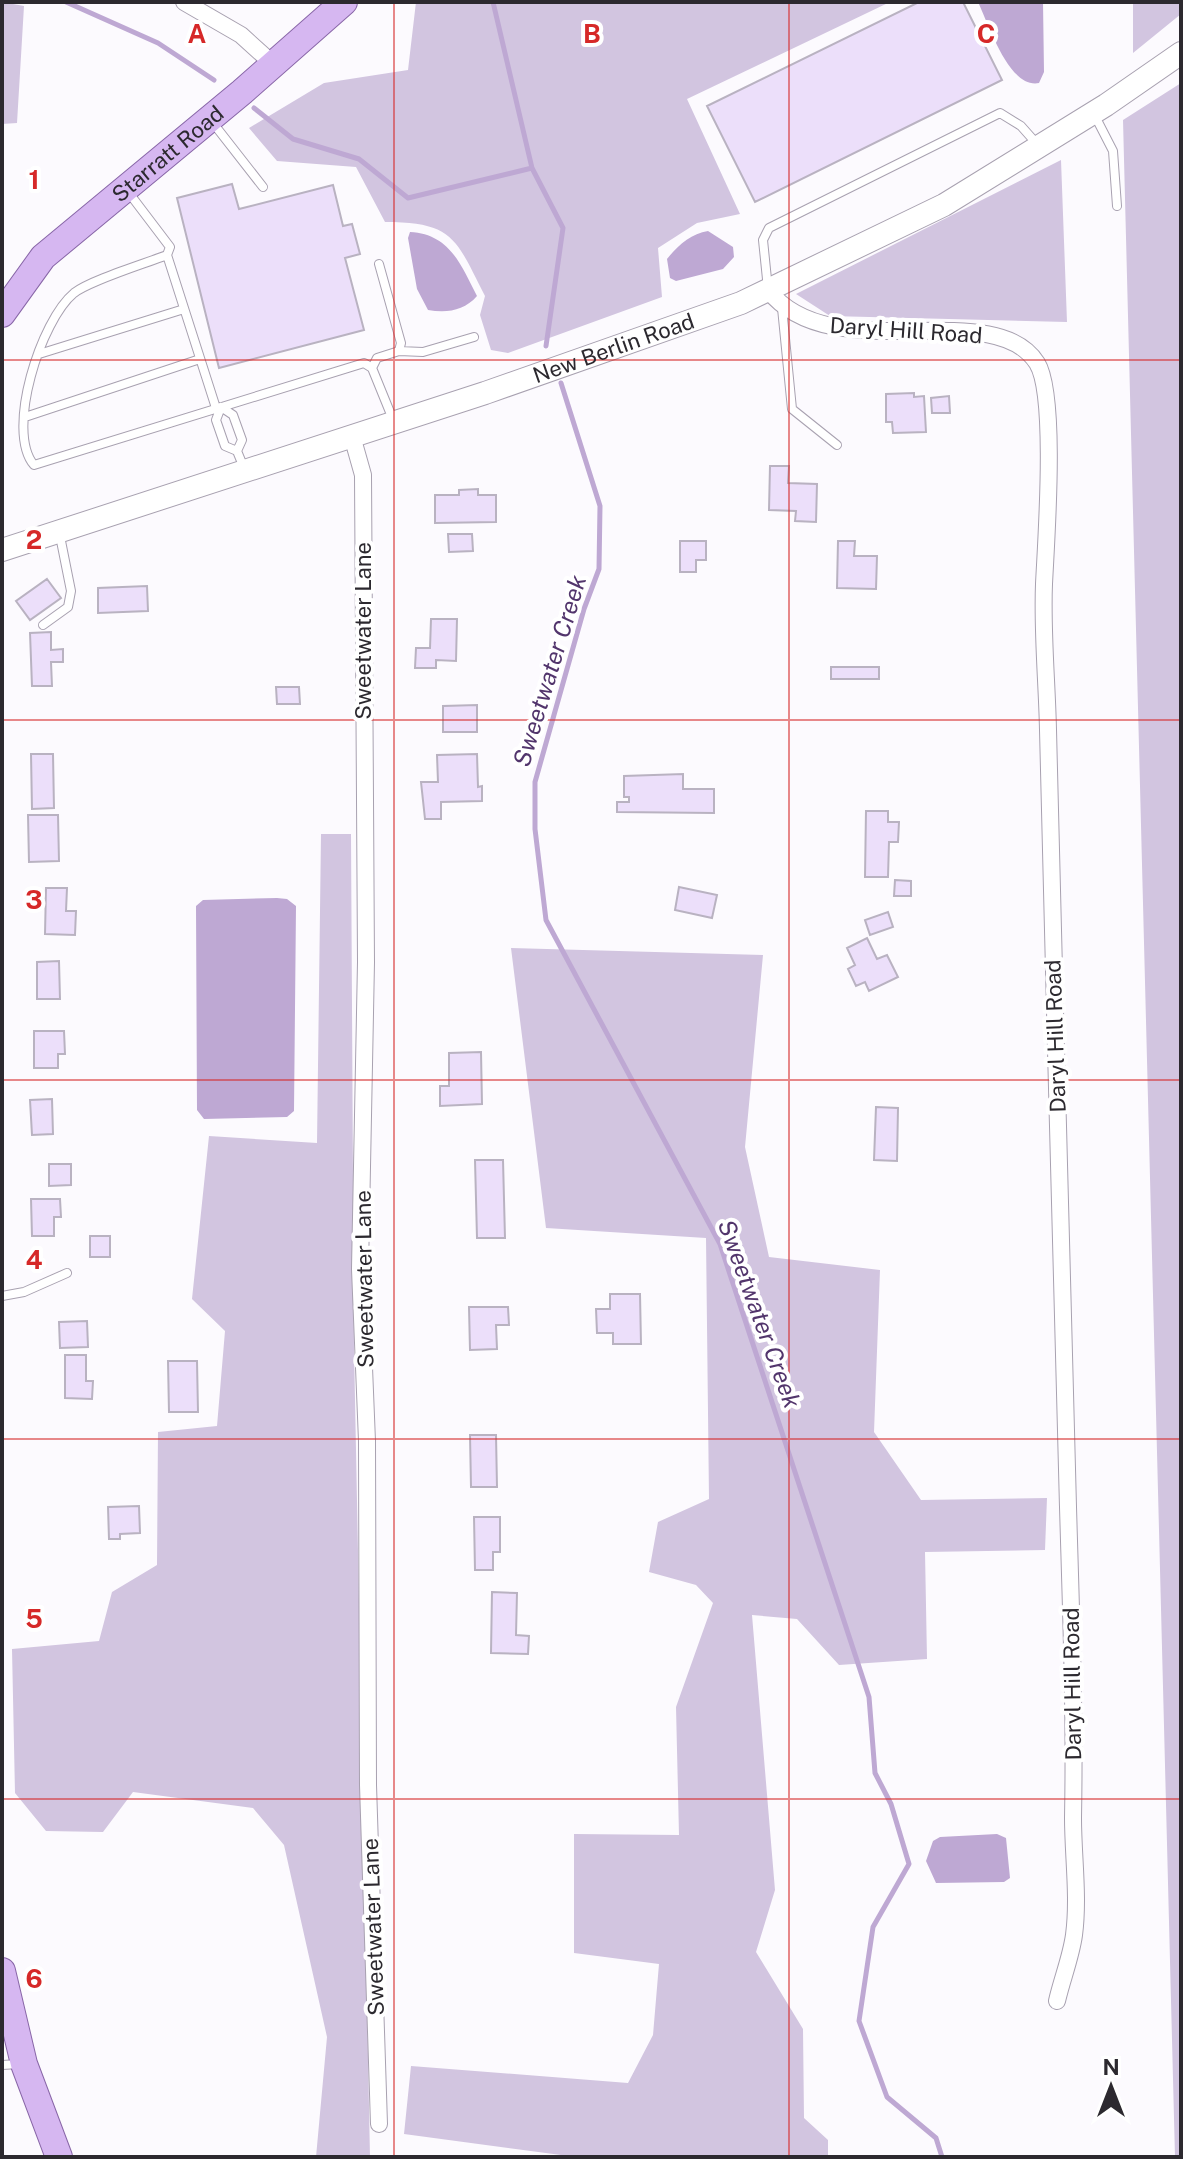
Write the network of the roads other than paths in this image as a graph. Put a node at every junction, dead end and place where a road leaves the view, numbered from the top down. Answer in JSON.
{"nodes":[{"id":1,"x":184,"y":2,"type":"edge"},
{"id":2,"x":344,"y":2,"type":"edge"},
{"id":3,"x":1181,"y":53,"type":"edge"},
{"id":4,"x":273,"y":64,"type":"junction"},
{"id":5,"x":1093,"y":113,"type":"junction"},
{"id":6,"x":210,"y":119,"type":"junction"},
{"id":7,"x":1039,"y":147,"type":"junction"},
{"id":8,"x":263,"y":187,"type":"dead end"},
{"id":9,"x":126,"y":189,"type":"junction"},
{"id":10,"x":1117,"y":206,"type":"dead end"},
{"id":11,"x":167,"y":255,"type":"junction"},
{"id":12,"x":379,"y":264,"type":"dead end"},
{"id":13,"x":775,"y":299,"type":"junction"},
{"id":14,"x":7,"y":300,"type":"edge"},
{"id":15,"x":184,"y":309,"type":"junction"},
{"id":16,"x":474,"y":337,"type":"dead end"},
{"id":17,"x":399,"y":351,"type":"junction"},
{"id":18,"x":39,"y":354,"type":"junction"},
{"id":19,"x":200,"y":359,"type":"junction"},
{"id":20,"x":372,"y":368,"type":"junction"},
{"id":21,"x":218,"y":408,"type":"junction"},
{"id":22,"x":25,"y":417,"type":"junction"},
{"id":23,"x":394,"y":422,"type":"junction"},
{"id":24,"x":352,"y":436,"type":"junction"},
{"id":25,"x":837,"y":445,"type":"dead end"},
{"id":26,"x":241,"y":460,"type":"junction"},
{"id":27,"x":59,"y":530,"type":"junction"},
{"id":28,"x":2,"y":550,"type":"edge"},
{"id":29,"x":43,"y":625,"type":"dead end"},
{"id":30,"x":67,"y":1273,"type":"dead end"},
{"id":31,"x":2,"y":1296,"type":"edge"},
{"id":32,"x":2,"y":1971,"type":"edge"},
{"id":33,"x":1057,"y":2001,"type":"dead end"},
{"id":34,"x":13,"y":2064,"type":"edge"},
{"id":35,"x":379,"y":2124,"type":"dead end"},
{"id":36,"x":59,"y":2157,"type":"edge"}],
"edges":[{"from":1,"to":4,"type":"street"},
{"from":2,"to":4,"type":"main road","name":"Starratt Road"},
{"from":3,"to":5,"type":"street","name":"New Berlin Road"},
{"from":4,"to":6,"type":"main road","name":"Starratt Road"},
{"from":5,"to":7,"type":"street","name":"New Berlin Road"},
{"from":5,"to":10,"type":"lane"},
{"from":6,"to":8,"type":"lane"},
{"from":6,"to":9,"type":"main road","name":"Starratt Road"},
{"from":7,"to":13,"type":"street","name":"New Berlin Road"},
{"from":7,"to":13,"type":"lane"},
{"from":9,"to":11,"type":"lane"},
{"from":9,"to":14,"type":"main road","name":"Starratt Road"},
{"from":11,"to":15,"type":"lane"},
{"from":11,"to":18,"type":"lane"},
{"from":12,"to":17,"type":"lane"},
{"from":13,"to":23,"type":"street","name":"New Berlin Road"},
{"from":13,"to":25,"type":"lane"},
{"from":13,"to":33,"type":"street","name":"Daryl Hill Road"},
{"from":15,"to":18,"type":"lane"},
{"from":15,"to":19,"type":"lane"},
{"from":16,"to":17,"type":"lane"},
{"from":17,"to":20,"type":"lane"},
{"from":18,"to":22,"type":"lane"},
{"from":19,"to":21,"type":"lane"},
{"from":19,"to":22,"type":"lane"},
{"from":20,"to":21,"type":"lane"},
{"from":20,"to":23,"type":"lane"},
{"from":21,"to":22,"type":"lane"},
{"from":21,"to":26,"type":"lane"},
{"from":21,"to":26,"type":"lane"},
{"from":23,"to":24,"type":"street","name":"New Berlin Road"},
{"from":24,"to":26,"type":"street","name":"New Berlin Road"},
{"from":24,"to":35,"type":"street","name":"Sweetwater Lane"},
{"from":26,"to":27,"type":"street","name":"New Berlin Road"},
{"from":27,"to":28,"type":"street","name":"New Berlin Road"},
{"from":27,"to":29,"type":"lane"},
{"from":30,"to":31,"type":"lane"},
{"from":32,"to":34,"type":"main road"},
{"from":34,"to":36,"type":"main road"}]}
